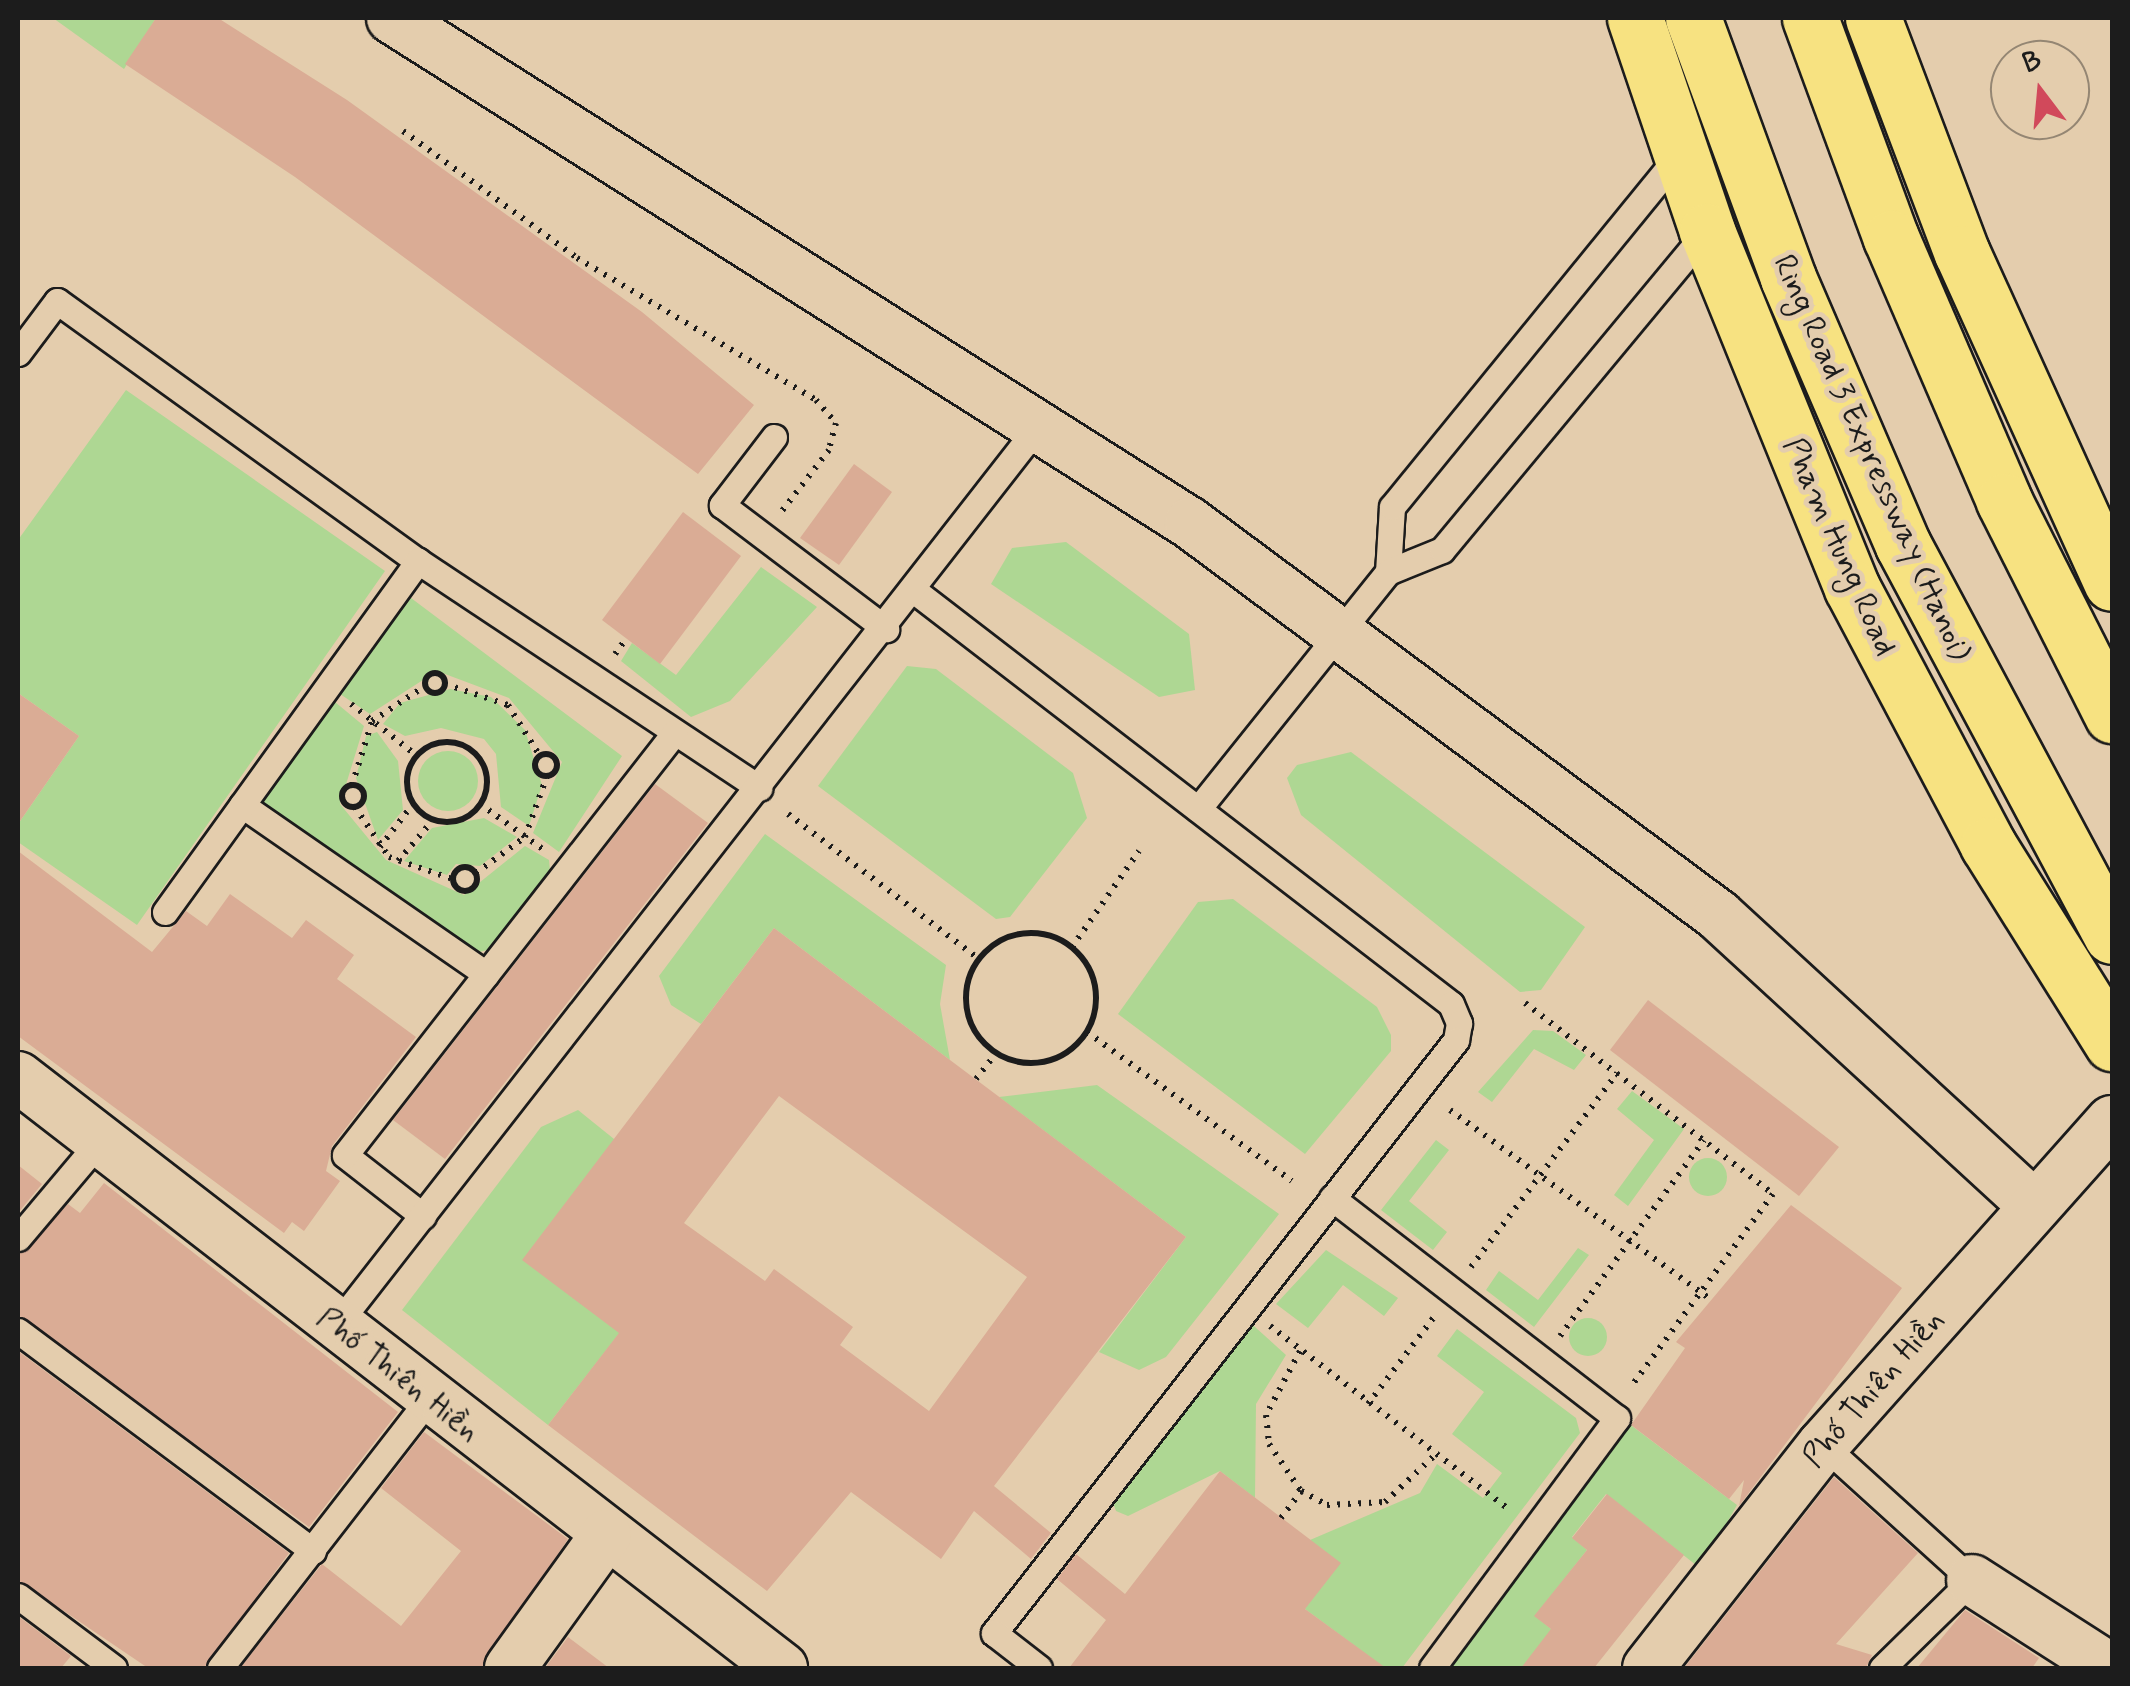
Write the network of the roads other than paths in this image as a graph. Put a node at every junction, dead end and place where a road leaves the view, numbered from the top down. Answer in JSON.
{"nodes":[{"id":1,"x":392,"y":18,"type":"edge"},
{"id":2,"x":1635,"y":18,"type":"edge"},
{"id":3,"x":1693,"y":18,"type":"edge"},
{"id":4,"x":1810,"y":18,"type":"edge"},
{"id":5,"x":1873,"y":18,"type":"edge"},
{"id":6,"x":1681,"y":152,"type":"junction"},
{"id":7,"x":1706,"y":231,"type":"junction"},
{"id":8,"x":18,"y":352,"type":"edge"},
{"id":9,"x":1039,"y":425,"type":"junction"},
{"id":10,"x":774,"y":437,"type":"dead end"},
{"id":11,"x":418,"y":561,"type":"junction"},
{"id":12,"x":1388,"y":572,"type":"junction"},
{"id":13,"x":2112,"y":583,"type":"edge"},
{"id":14,"x":916,"y":592,"type":"junction"},
{"id":15,"x":886,"y":629,"type":"junction"},
{"id":16,"x":1338,"y":634,"type":"junction"},
{"id":17,"x":2112,"y":715,"type":"edge"},
{"id":18,"x":675,"y":732,"type":"junction"},
{"id":19,"x":760,"y":788,"type":"junction"},
{"id":20,"x":242,"y":805,"type":"junction"},
{"id":21,"x":1198,"y":809,"type":"junction"},
{"id":22,"x":165,"y":912,"type":"dead end"},
{"id":23,"x":2112,"y":936,"type":"edge"},
{"id":24,"x":486,"y":974,"type":"junction"},
{"id":25,"x":2112,"y":1043,"type":"edge"},
{"id":26,"x":18,"y":1077,"type":"edge"},
{"id":27,"x":2112,"y":1121,"type":"edge"},
{"id":28,"x":98,"y":1143,"type":"junction"},
{"id":29,"x":1332,"y":1198,"type":"junction"},
{"id":30,"x":2034,"y":1206,"type":"junction"},
{"id":31,"x":423,"y":1216,"type":"junction"},
{"id":32,"x":18,"y":1238,"type":"edge"},
{"id":33,"x":335,"y":1327,"type":"junction"},
{"id":34,"x":18,"y":1332,"type":"edge"},
{"id":35,"x":429,"y":1400,"type":"junction"},
{"id":36,"x":1823,"y":1444,"type":"junction"},
{"id":37,"x":606,"y":1535,"type":"junction"},
{"id":38,"x":314,"y":1551,"type":"junction"},
{"id":39,"x":1972,"y":1580,"type":"junction"},
{"id":40,"x":18,"y":1596,"type":"edge"},
{"id":41,"x":1890,"y":1665,"type":"edge"},
{"id":42,"x":106,"y":1666,"type":"edge"},
{"id":43,"x":220,"y":1668,"type":"edge"},
{"id":44,"x":510,"y":1668,"type":"edge"},
{"id":45,"x":782,"y":1668,"type":"edge"},
{"id":46,"x":1039,"y":1668,"type":"edge"},
{"id":47,"x":1432,"y":1668,"type":"edge"},
{"id":48,"x":1648,"y":1668,"type":"edge"},
{"id":49,"x":2109,"y":1668,"type":"edge"}],
"edges":[{"from":1,"to":9,"type":"street"},
{"from":2,"to":6,"type":"main road","name":"Pham Hung Road"},
{"from":3,"to":23,"type":"main road","name":"Ring Road 3 Expressway (Hanoi)"},
{"from":4,"to":17,"type":"main road"},
{"from":5,"to":13,"type":"main road"},
{"from":6,"to":7,"type":"main road","name":"Pham Hung Road"},
{"from":6,"to":12,"type":"lane"},
{"from":7,"to":12,"type":"lane"},
{"from":7,"to":25,"type":"main road","name":"Pham Hung Road"},
{"from":8,"to":11,"type":"lane"},
{"from":9,"to":14,"type":"lane"},
{"from":9,"to":16,"type":"street"},
{"from":10,"to":15,"type":"lane"},
{"from":11,"to":18,"type":"lane"},
{"from":11,"to":20,"type":"lane"},
{"from":12,"to":16,"type":"lane"},
{"from":14,"to":15,"type":"lane"},
{"from":14,"to":21,"type":"lane"},
{"from":15,"to":19,"type":"lane"},
{"from":16,"to":21,"type":"lane"},
{"from":16,"to":30,"type":"street"},
{"from":18,"to":19,"type":"lane"},
{"from":18,"to":24,"type":"lane"},
{"from":19,"to":31,"type":"lane"},
{"from":20,"to":22,"type":"lane"},
{"from":20,"to":24,"type":"lane"},
{"from":21,"to":29,"type":"lane"},
{"from":24,"to":31,"type":"lane"},
{"from":26,"to":28,"type":"street","name":"Phố Thiên Hiền"},
{"from":27,"to":30,"type":"street","name":"Phố Thiên Hiền"},
{"from":28,"to":32,"type":"lane"},
{"from":28,"to":33,"type":"street","name":"Phố Thiên Hiền"},
{"from":29,"to":46,"type":"lane"},
{"from":29,"to":47,"type":"lane"},
{"from":30,"to":36,"type":"street","name":"Phố Thiên Hiền"},
{"from":31,"to":33,"type":"lane"},
{"from":33,"to":35,"type":"street","name":"Phố Thiên Hiền"},
{"from":34,"to":38,"type":"lane"},
{"from":35,"to":37,"type":"street","name":"Phố Thiên Hiền"},
{"from":35,"to":38,"type":"lane"},
{"from":36,"to":39,"type":"lane"},
{"from":36,"to":48,"type":"street","name":"Phố Thiên Hiền"},
{"from":37,"to":44,"type":"street"},
{"from":37,"to":45,"type":"street","name":"Phố Thiên Hiền"},
{"from":38,"to":43,"type":"lane"},
{"from":39,"to":41,"type":"lane"},
{"from":39,"to":49,"type":"street"},
{"from":40,"to":42,"type":"lane"}]}
